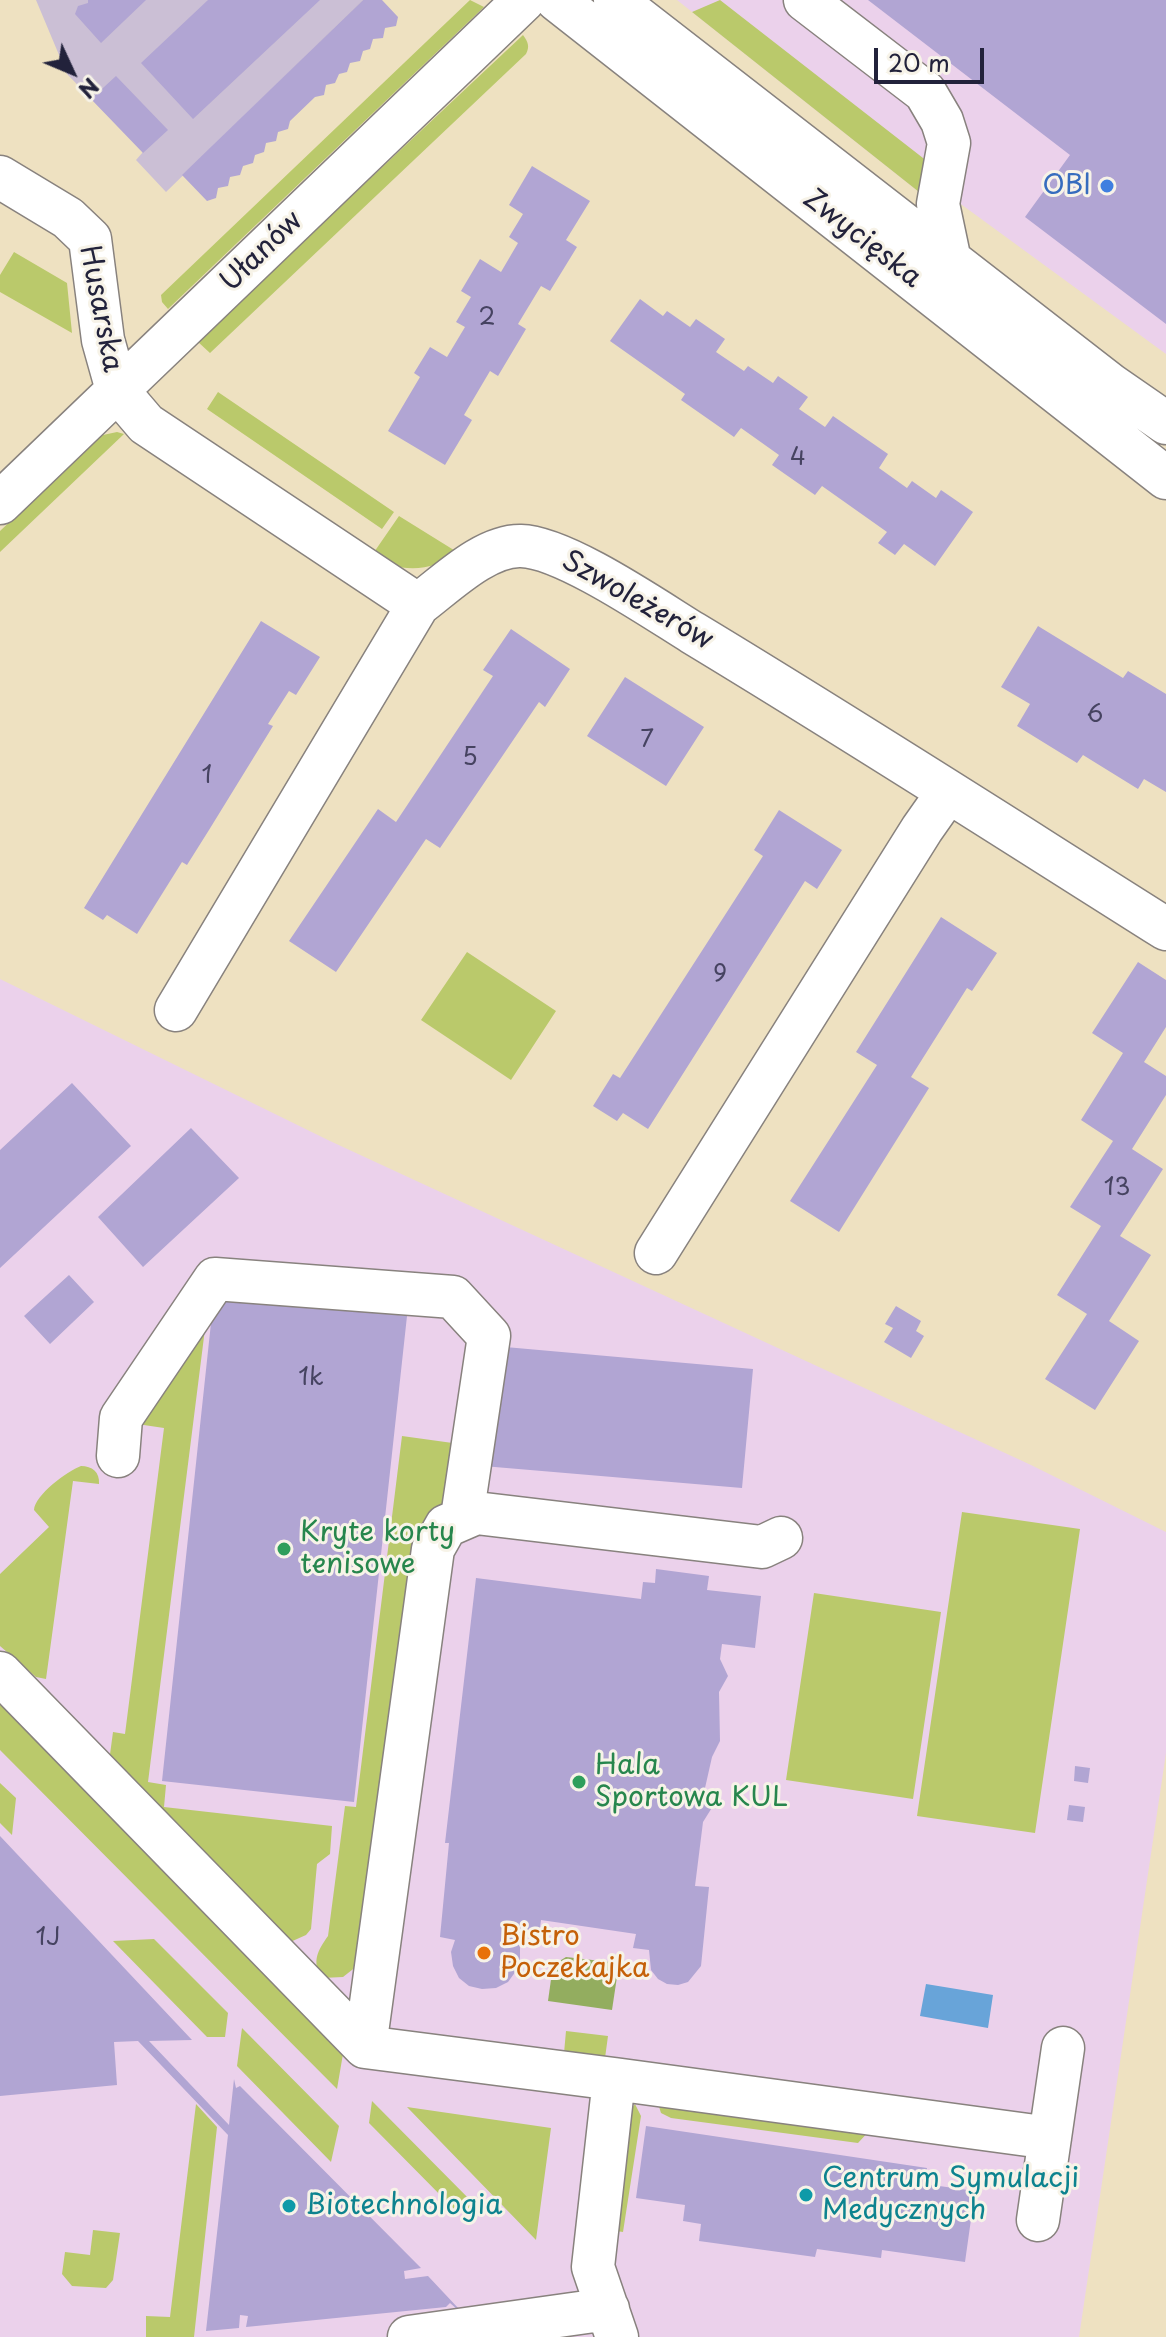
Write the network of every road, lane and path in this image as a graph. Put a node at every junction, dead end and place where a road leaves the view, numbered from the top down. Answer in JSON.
{"nodes":[{"id":1,"x":524,"y":0,"type":"edge"},
{"id":2,"x":557,"y":0,"type":"edge"},
{"id":3,"x":805,"y":0,"type":"edge"},
{"id":4,"x":634,"y":3,"type":"edge"},
{"id":5,"x":0,"y":177,"type":"edge"},
{"id":6,"x":950,"y":261,"type":"junction"},
{"id":7,"x":117,"y":390,"type":"junction"},
{"id":8,"x":1166,"y":423,"type":"edge"},
{"id":9,"x":1166,"y":478,"type":"edge"},
{"id":10,"x":0,"y":503,"type":"edge"},
{"id":11,"x":418,"y":605,"type":"junction"},
{"id":12,"x":948,"y":792,"type":"junction"},
{"id":13,"x":1166,"y":929,"type":"edge"},
{"id":14,"x":176,"y":1010,"type":"dead end"},
{"id":15,"x":656,"y":1253,"type":"dead end"},
{"id":16,"x":118,"y":1456,"type":"dead end"},
{"id":17,"x":462,"y":1517,"type":"junction"},
{"id":18,"x":781,"y":1538,"type":"dead end"},
{"id":19,"x":0,"y":1673,"type":"edge"},
{"id":20,"x":365,"y":2047,"type":"junction"},
{"id":21,"x":1063,"y":2048,"type":"dead end"},
{"id":22,"x":614,"y":2079,"type":"junction"},
{"id":23,"x":1050,"y":2138,"type":"junction"},
{"id":24,"x":1038,"y":2220,"type":"dead end"},
{"id":25,"x":612,"y":2323,"type":"edge"},
{"id":26,"x":409,"y":2337,"type":"edge"}],
"edges":[{"from":1,"to":7,"type":"street","name":"Ułanów"},
{"from":2,"to":9,"type":"street","name":"Zwycięska"},
{"from":3,"to":6,"type":"street"},
{"from":4,"to":6,"type":"street","name":"Zwycięska"},
{"from":5,"to":7,"type":"street","name":"Husarska"},
{"from":6,"to":8,"type":"street","name":"Zwycięska"},
{"from":7,"to":10,"type":"street","name":"Ułanów"},
{"from":7,"to":11,"type":"street"},
{"from":11,"to":12,"type":"street","name":"Szwoleżerów"},
{"from":11,"to":14,"type":"street"},
{"from":12,"to":13,"type":"street","name":"Szwoleżerów"},
{"from":12,"to":15,"type":"street"},
{"from":16,"to":17,"type":"street"},
{"from":17,"to":18,"type":"street"},
{"from":17,"to":20,"type":"street"},
{"from":19,"to":20,"type":"street"},
{"from":20,"to":22,"type":"street"},
{"from":21,"to":23,"type":"street"},
{"from":22,"to":23,"type":"street"},
{"from":22,"to":25,"type":"street"},
{"from":23,"to":24,"type":"street"},
{"from":25,"to":26,"type":"street"}]}
